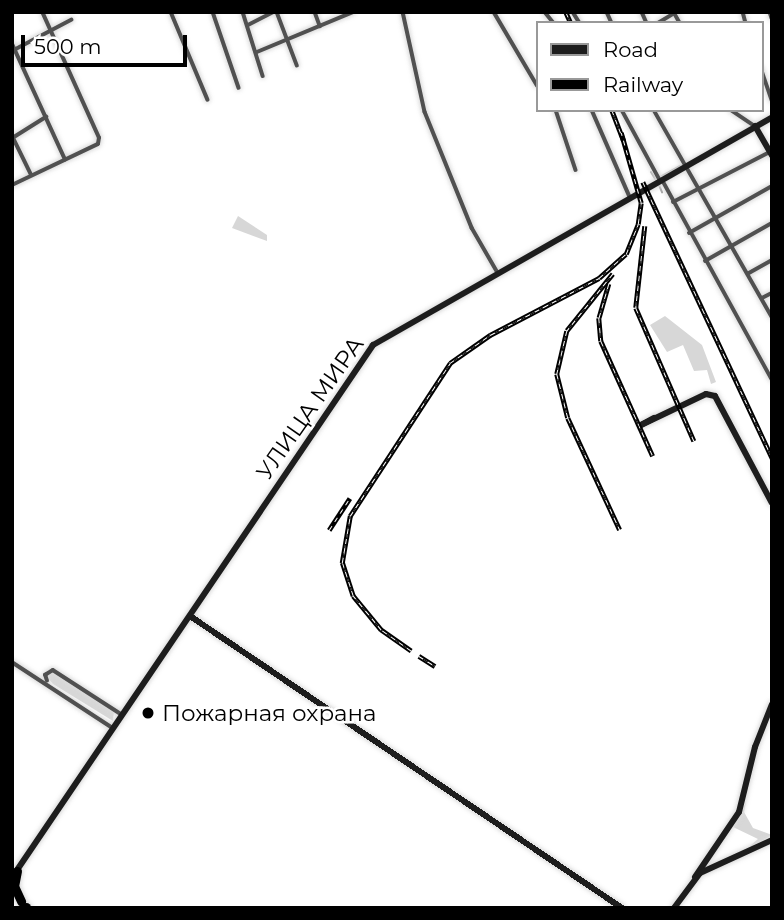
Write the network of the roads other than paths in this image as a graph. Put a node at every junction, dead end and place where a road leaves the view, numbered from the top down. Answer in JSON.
{"nodes":[{"id":1,"x":42,"y":12,"type":"edge"},
{"id":2,"x":171,"y":12,"type":"edge"},
{"id":3,"x":213,"y":12,"type":"edge"},
{"id":4,"x":243,"y":12,"type":"edge"},
{"id":5,"x":315,"y":12,"type":"edge"},
{"id":6,"x":354,"y":12,"type":"edge"},
{"id":7,"x":403,"y":12,"type":"edge"},
{"id":8,"x":494,"y":12,"type":"edge"},
{"id":9,"x":770,"y":12,"type":"edge"},
{"id":10,"x":277,"y":13,"type":"edge"},
{"id":11,"x":772,"y":18,"type":"edge"},
{"id":12,"x":71,"y":20,"type":"dead end"},
{"id":13,"x":248,"y":25,"type":"junction"},
{"id":14,"x":320,"y":26,"type":"junction"},
{"id":15,"x":50,"y":30,"type":"junction"},
{"id":16,"x":287,"y":40,"type":"junction"},
{"id":17,"x":12,"y":43,"type":"edge"},
{"id":18,"x":14,"y":50,"type":"edge"},
{"id":19,"x":257,"y":52,"type":"junction"},
{"id":20,"x":297,"y":65,"type":"dead end"},
{"id":21,"x":763,"y":74,"type":"edge"},
{"id":22,"x":263,"y":76,"type":"dead end"},
{"id":23,"x":536,"y":83,"type":"edge"},
{"id":24,"x":239,"y":88,"type":"dead end"},
{"id":25,"x":208,"y":100,"type":"dead end"},
{"id":26,"x":772,"y":100,"type":"edge"},
{"id":27,"x":557,"y":112,"type":"edge"},
{"id":28,"x":593,"y":112,"type":"edge"},
{"id":29,"x":623,"y":112,"type":"edge"},
{"id":30,"x":655,"y":112,"type":"edge"},
{"id":31,"x":733,"y":112,"type":"edge"},
{"id":32,"x":47,"y":117,"type":"junction"},
{"id":33,"x":772,"y":117,"type":"edge"},
{"id":34,"x":755,"y":127,"type":"junction"},
{"id":35,"x":13,"y":137,"type":"edge"},
{"id":36,"x":769,"y":143,"type":"edge"},
{"id":37,"x":771,"y":154,"type":"edge"},
{"id":38,"x":65,"y":159,"type":"junction"},
{"id":39,"x":686,"y":165,"type":"junction"},
{"id":40,"x":576,"y":170,"type":"dead end"},
{"id":41,"x":31,"y":175,"type":"junction"},
{"id":42,"x":661,"y":180,"type":"junction"},
{"id":43,"x":12,"y":185,"type":"edge"},
{"id":44,"x":772,"y":186,"type":"edge"},
{"id":45,"x":702,"y":190,"type":"junction"},
{"id":46,"x":630,"y":197,"type":"junction"},
{"id":47,"x":673,"y":202,"type":"junction"},
{"id":48,"x":717,"y":218,"type":"junction"},
{"id":49,"x":772,"y":223,"type":"edge"},
{"id":50,"x":689,"y":233,"type":"junction"},
{"id":51,"x":734,"y":245,"type":"junction"},
{"id":52,"x":772,"y":260,"type":"edge"},
{"id":53,"x":705,"y":261,"type":"junction"},
{"id":54,"x":498,"y":273,"type":"junction"},
{"id":55,"x":749,"y":273,"type":"junction"},
{"id":56,"x":772,"y":293,"type":"edge"},
{"id":57,"x":762,"y":298,"type":"junction"},
{"id":58,"x":772,"y":317,"type":"edge"},
{"id":59,"x":772,"y":379,"type":"edge"},
{"id":60,"x":654,"y":418,"type":"dead end"},
{"id":61,"x":772,"y":503,"type":"edge"},
{"id":62,"x":190,"y":616,"type":"junction"},
{"id":63,"x":12,"y":662,"type":"edge"},
{"id":64,"x":48,"y":683,"type":"junction"},
{"id":65,"x":772,"y":704,"type":"edge"},
{"id":66,"x":122,"y":715,"type":"junction"},
{"id":67,"x":113,"y":728,"type":"junction"},
{"id":68,"x":772,"y":840,"type":"edge"},
{"id":69,"x":14,"y":872,"type":"edge"},
{"id":70,"x":695,"y":877,"type":"junction"},
{"id":71,"x":12,"y":893,"type":"edge"},
{"id":72,"x":25,"y":906,"type":"edge"},
{"id":73,"x":622,"y":908,"type":"edge"},
{"id":74,"x":674,"y":908,"type":"edge"}],
"edges":[{"from":1,"to":15,"type":"street"},
{"from":2,"to":25,"type":"street"},
{"from":3,"to":24,"type":"street"},
{"from":4,"to":13,"type":"street"},
{"from":5,"to":14,"type":"street"},
{"from":6,"to":14,"type":"street"},
{"from":7,"to":54,"type":"street"},
{"from":8,"to":23,"type":"street"},
{"from":9,"to":11,"type":"street"},
{"from":10,"to":13,"type":"street"},
{"from":10,"to":16,"type":"street"},
{"from":12,"to":15,"type":"street"},
{"from":13,"to":19,"type":"street"},
{"from":14,"to":16,"type":"street"},
{"from":15,"to":18,"type":"street"},
{"from":15,"to":38,"type":"street"},
{"from":16,"to":19,"type":"street"},
{"from":16,"to":20,"type":"street"},
{"from":17,"to":18,"type":"street"},
{"from":18,"to":32,"type":"street"},
{"from":19,"to":22,"type":"street"},
{"from":21,"to":26,"type":"street"},
{"from":27,"to":40,"type":"street"},
{"from":28,"to":46,"type":"street"},
{"from":29,"to":42,"type":"street"},
{"from":30,"to":39,"type":"street"},
{"from":31,"to":34,"type":"street"},
{"from":32,"to":35,"type":"street"},
{"from":32,"to":38,"type":"street"},
{"from":33,"to":34,"type":"main road","name":"УЛИЦА МИРА"},
{"from":34,"to":36,"type":"main road"},
{"from":34,"to":39,"type":"main road","name":"УЛИЦА МИРА"},
{"from":35,"to":41,"type":"street"},
{"from":36,"to":37,"type":"main road"},
{"from":37,"to":45,"type":"street"},
{"from":38,"to":41,"type":"street"},
{"from":39,"to":42,"type":"main road","name":"УЛИЦА МИРА"},
{"from":39,"to":45,"type":"street"},
{"from":41,"to":43,"type":"street"},
{"from":42,"to":46,"type":"main road","name":"УЛИЦА МИРА"},
{"from":42,"to":47,"type":"street"},
{"from":44,"to":48,"type":"street"},
{"from":45,"to":47,"type":"street"},
{"from":45,"to":48,"type":"street"},
{"from":46,"to":54,"type":"main road","name":"УЛИЦА МИРА"},
{"from":47,"to":50,"type":"street"},
{"from":48,"to":50,"type":"street"},
{"from":48,"to":51,"type":"street"},
{"from":49,"to":51,"type":"street"},
{"from":50,"to":53,"type":"street"},
{"from":51,"to":53,"type":"street"},
{"from":51,"to":55,"type":"street"},
{"from":52,"to":55,"type":"street"},
{"from":53,"to":59,"type":"street"},
{"from":54,"to":62,"type":"main road","name":"УЛИЦА МИРА"},
{"from":55,"to":57,"type":"street"},
{"from":56,"to":57,"type":"street"},
{"from":57,"to":58,"type":"street"},
{"from":60,"to":61,"type":"main road"},
{"from":62,"to":66,"type":"main road","name":"УЛИЦА МИРА"},
{"from":62,"to":73,"type":"main road"},
{"from":63,"to":64,"type":"street"},
{"from":64,"to":66,"type":"street"},
{"from":64,"to":67,"type":"street"},
{"from":65,"to":70,"type":"main road"},
{"from":66,"to":67,"type":"main road","name":"УЛИЦА МИРА"},
{"from":67,"to":69,"type":"main road","name":"УЛИЦА МИРА"},
{"from":68,"to":70,"type":"main road"},
{"from":69,"to":72,"type":"highway"},
{"from":70,"to":74,"type":"main road"},
{"from":71,"to":72,"type":"highway"}]}
